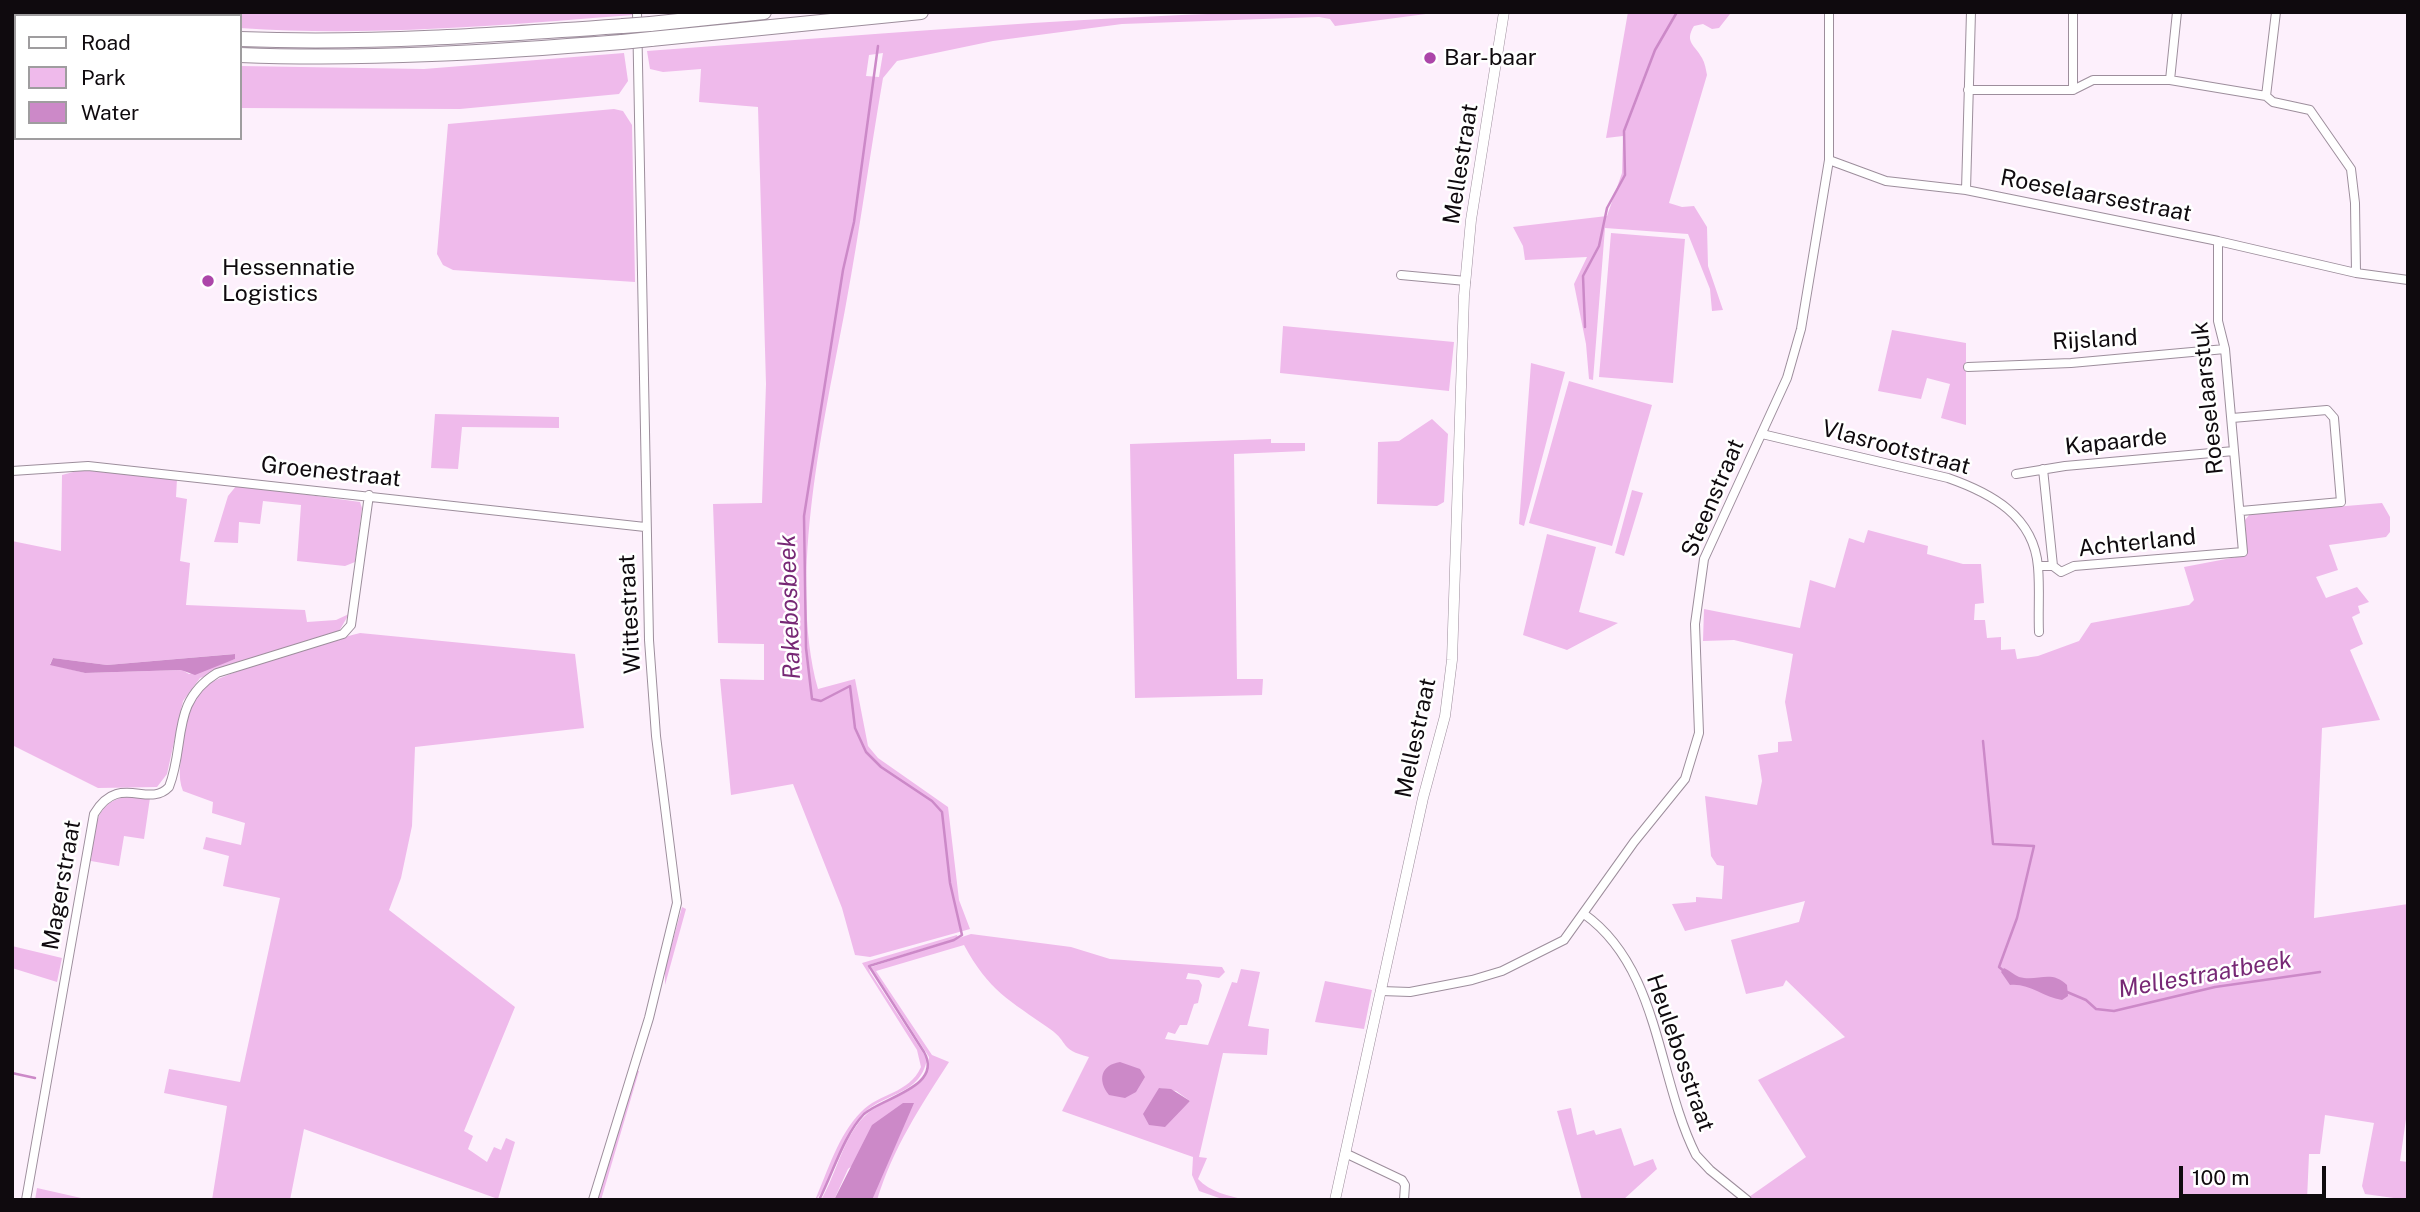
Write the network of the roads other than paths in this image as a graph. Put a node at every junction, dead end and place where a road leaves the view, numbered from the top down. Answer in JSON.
{"nodes":[{"id":1,"x":637,"y":12,"type":"edge"},
{"id":2,"x":764,"y":12,"type":"edge"},
{"id":3,"x":921,"y":12,"type":"edge"},
{"id":4,"x":1504,"y":12,"type":"edge"},
{"id":5,"x":1829,"y":12,"type":"edge"},
{"id":6,"x":1971,"y":12,"type":"edge"},
{"id":7,"x":2073,"y":12,"type":"edge"},
{"id":8,"x":2177,"y":12,"type":"edge"},
{"id":9,"x":2276,"y":12,"type":"edge"},
{"id":10,"x":242,"y":39,"type":"edge"},
{"id":11,"x":242,"y":55,"type":"edge"},
{"id":12,"x":2170,"y":80,"type":"junction"},
{"id":13,"x":1968,"y":90,"type":"junction"},
{"id":14,"x":2073,"y":90,"type":"junction"},
{"id":15,"x":2266,"y":96,"type":"junction"},
{"id":16,"x":1829,"y":160,"type":"junction"},
{"id":17,"x":1966,"y":190,"type":"junction"},
{"id":18,"x":2218,"y":241,"type":"junction"},
{"id":19,"x":2356,"y":273,"type":"junction"},
{"id":20,"x":1401,"y":275,"type":"dead end"},
{"id":21,"x":2406,"y":280,"type":"edge"},
{"id":22,"x":1466,"y":281,"type":"junction"},
{"id":23,"x":2225,"y":349,"type":"junction"},
{"id":24,"x":1968,"y":367,"type":"dead end"},
{"id":25,"x":2232,"y":418,"type":"junction"},
{"id":26,"x":1762,"y":434,"type":"junction"},
{"id":27,"x":2234,"y":451,"type":"junction"},
{"id":28,"x":2043,"y":469,"type":"junction"},
{"id":29,"x":12,"y":471,"type":"edge"},
{"id":30,"x":2016,"y":474,"type":"dead end"},
{"id":31,"x":369,"y":495,"type":"junction"},
{"id":32,"x":2241,"y":511,"type":"junction"},
{"id":33,"x":645,"y":527,"type":"junction"},
{"id":34,"x":2243,"y":552,"type":"joint"},
{"id":35,"x":2038,"y":566,"type":"junction"},
{"id":36,"x":2053,"y":566,"type":"junction"},
{"id":37,"x":2039,"y":632,"type":"dead end"},
{"id":38,"x":1584,"y":914,"type":"junction"},
{"id":39,"x":1381,"y":991,"type":"junction"},
{"id":40,"x":1345,"y":1153,"type":"junction"},
{"id":41,"x":26,"y":1200,"type":"edge"},
{"id":42,"x":593,"y":1200,"type":"edge"},
{"id":43,"x":1335,"y":1200,"type":"edge"},
{"id":44,"x":1404,"y":1200,"type":"edge"},
{"id":45,"x":1747,"y":1200,"type":"edge"}],
"edges":[{"from":1,"to":33,"type":"street","name":"Wittestraat"},
{"from":2,"to":10,"type":"highway","bridge":true},
{"from":3,"to":11,"type":"highway","bridge":true},
{"from":4,"to":22,"type":"street","name":"Mellestraat"},
{"from":5,"to":16,"type":"street","name":"Steenstraat"},
{"from":6,"to":13,"type":"street"},
{"from":7,"to":14,"type":"street"},
{"from":8,"to":12,"type":"street"},
{"from":9,"to":15,"type":"street"},
{"from":12,"to":14,"type":"street"},
{"from":12,"to":15,"type":"street"},
{"from":13,"to":14,"type":"street"},
{"from":13,"to":17,"type":"street"},
{"from":15,"to":19,"type":"street"},
{"from":16,"to":17,"type":"street","name":"Roeselaarsestraat"},
{"from":16,"to":26,"type":"street","name":"Steenstraat"},
{"from":17,"to":18,"type":"street","name":"Roeselaarsestraat"},
{"from":18,"to":19,"type":"street","name":"Roeselaarsestraat"},
{"from":18,"to":23,"type":"street","name":"Roeselaarstuk"},
{"from":19,"to":21,"type":"street","name":"Roeselaarsestraat"},
{"from":20,"to":22,"type":"street"},
{"from":22,"to":39,"type":"street","name":"Mellestraat"},
{"from":23,"to":24,"type":"street","name":"Rijsland"},
{"from":23,"to":25,"type":"street","name":"Roeselaarstuk"},
{"from":25,"to":27,"type":"street","name":"Roeselaarstuk"},
{"from":25,"to":32,"type":"street"},
{"from":26,"to":35,"type":"street","name":"Vlasrootstraat"},
{"from":26,"to":38,"type":"street","name":"Steenstraat"},
{"from":27,"to":28,"type":"street","name":"Kapaarde"},
{"from":27,"to":32,"type":"street","name":"Roeselaarstuk"},
{"from":28,"to":30,"type":"street","name":"Kapaarde"},
{"from":28,"to":36,"type":"street","name":"Kapaarde"},
{"from":29,"to":31,"type":"street","name":"Groenestraat"},
{"from":31,"to":33,"type":"street","name":"Groenestraat"},
{"from":31,"to":41,"type":"street","name":"Magerstraat"},
{"from":32,"to":34,"type":"street","name":"Roeselaarstuk"},
{"from":33,"to":42,"type":"street","name":"Wittestraat"},
{"from":34,"to":36,"type":"street","name":"Achterland"},
{"from":35,"to":36,"type":"street","name":"Achterland"},
{"from":35,"to":37,"type":"street","name":"Vlasrootstraat"},
{"from":38,"to":39,"type":"street","name":"Steenstraat"},
{"from":38,"to":45,"type":"street","name":"Heulebosstraat"},
{"from":39,"to":40,"type":"street","name":"Mellestraat"},
{"from":40,"to":43,"type":"street","name":"Mellestraat"},
{"from":40,"to":44,"type":"street"}]}
